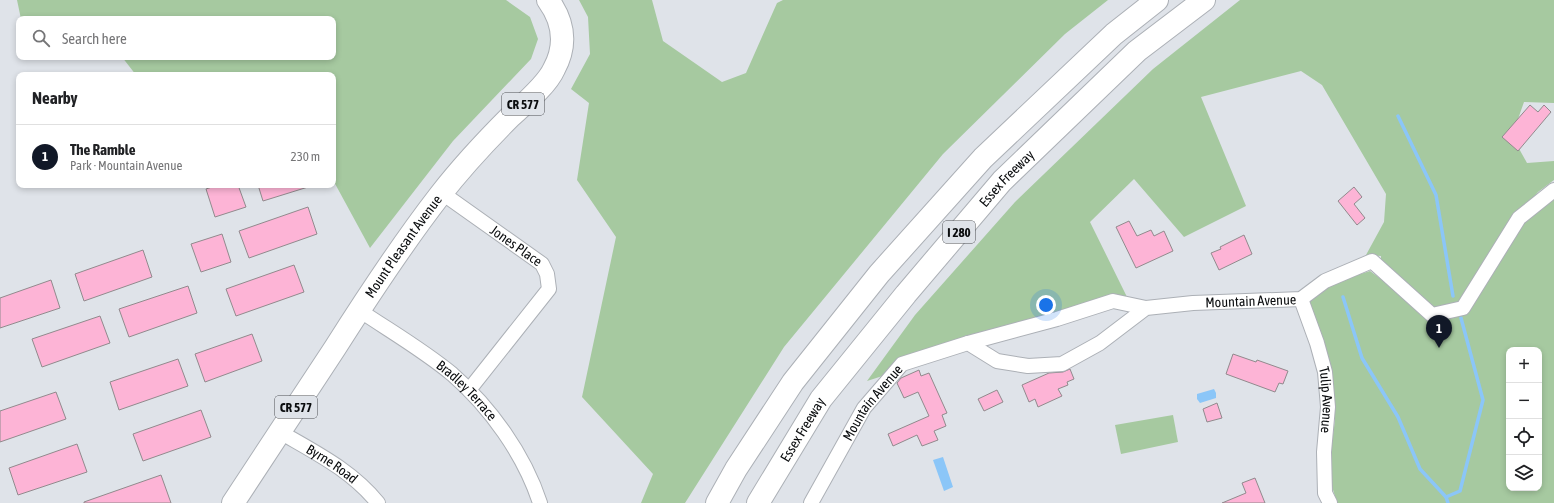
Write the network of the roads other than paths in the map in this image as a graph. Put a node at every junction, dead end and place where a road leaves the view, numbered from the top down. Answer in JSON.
{"nodes":[{"id":1,"x":548,"y":0,"type":"edge"},
{"id":2,"x":1157,"y":0,"type":"edge"},
{"id":3,"x":1204,"y":0,"type":"edge"},
{"id":4,"x":1554,"y":190,"type":"edge"},
{"id":5,"x":442,"y":193,"type":"junction"},
{"id":6,"x":1301,"y":299,"type":"junction"},
{"id":7,"x":1146,"y":308,"type":"junction"},
{"id":8,"x":359,"y":310,"type":"junction"},
{"id":9,"x":968,"y":343,"type":"junction"},
{"id":10,"x":468,"y":390,"type":"junction"},
{"id":11,"x":280,"y":432,"type":"junction"},
{"id":12,"x":233,"y":503,"type":"edge"},
{"id":13,"x":378,"y":503,"type":"edge"},
{"id":14,"x":540,"y":503,"type":"edge"},
{"id":15,"x":717,"y":503,"type":"edge"},
{"id":16,"x":758,"y":503,"type":"edge"},
{"id":17,"x":811,"y":503,"type":"edge"},
{"id":18,"x":1330,"y":503,"type":"edge"}],
"edges":[{"from":1,"to":5,"type":"main road","name":"Mount Pleasant Avenue","number":"CR 577"},
{"from":2,"to":15,"type":"main road","number":"I 280"},
{"from":3,"to":16,"type":"main road","name":"Essex Freeway","number":"I 280"},
{"from":4,"to":6,"type":"street","name":"Mountain Avenue"},
{"from":5,"to":8,"type":"main road","name":"Mount Pleasant Avenue","number":"CR 577"},
{"from":5,"to":10,"type":"street","name":"Jones Place"},
{"from":6,"to":7,"type":"street","name":"Mountain Avenue"},
{"from":6,"to":18,"type":"street","name":"Tulip Avenue"},
{"from":7,"to":9,"type":"street","name":"Mountain Avenue"},
{"from":7,"to":9,"type":"street"},
{"from":8,"to":10,"type":"street","name":"Bradley Terrace"},
{"from":8,"to":11,"type":"main road","name":"Mount Pleasant Avenue","number":"CR 577"},
{"from":9,"to":17,"type":"street","name":"Mountain Avenue"},
{"from":10,"to":14,"type":"street","name":"Bradley Terrace"},
{"from":11,"to":12,"type":"main road","name":"Mount Pleasant Avenue","number":"CR 577"},
{"from":11,"to":13,"type":"street","name":"Byrne Road"}]}
